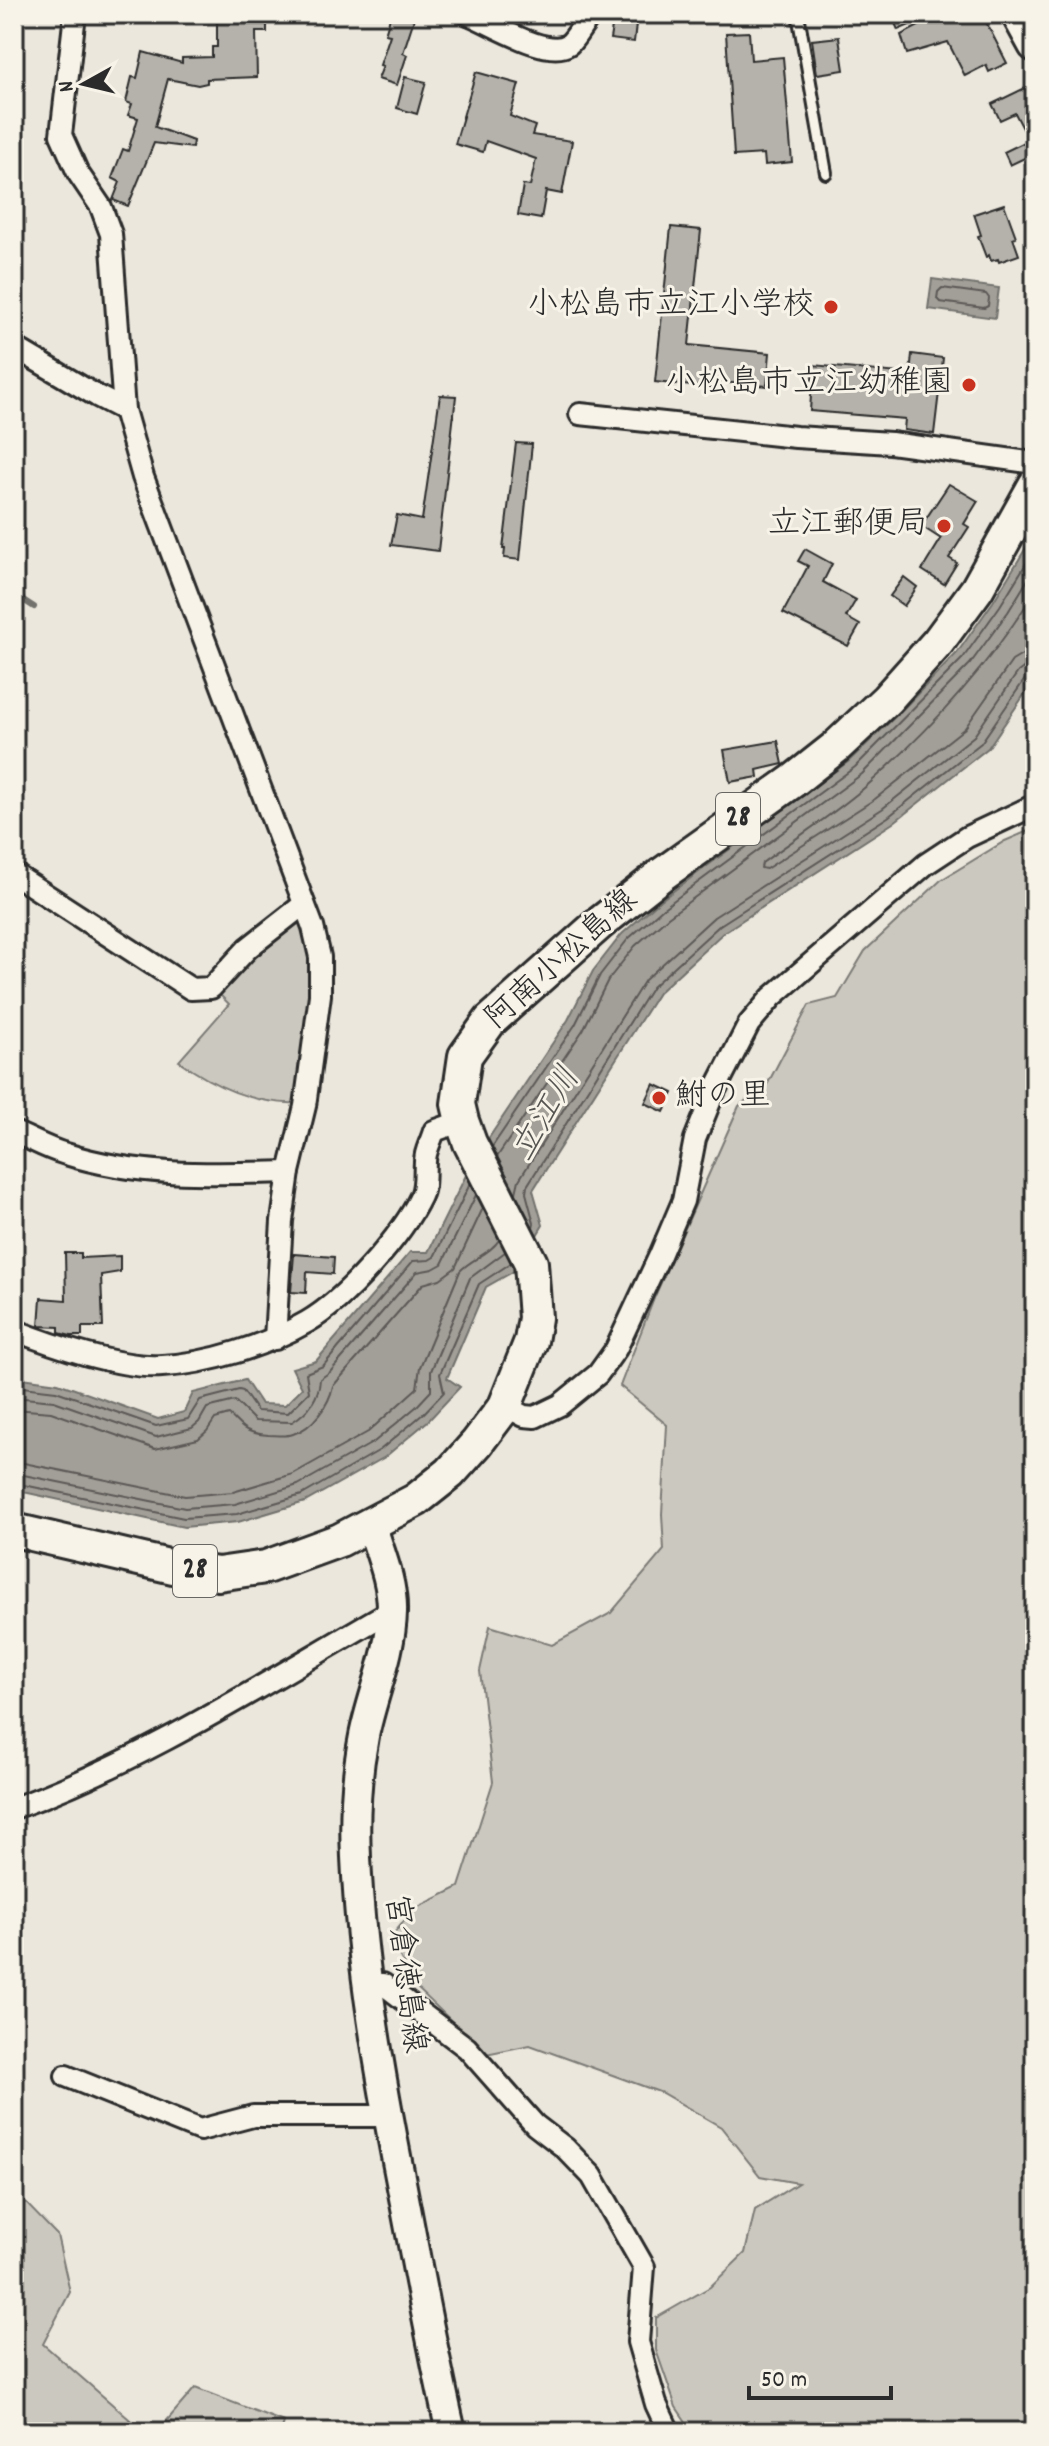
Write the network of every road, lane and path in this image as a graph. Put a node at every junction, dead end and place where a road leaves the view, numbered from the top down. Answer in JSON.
{"nodes":[{"id":1,"x":75,"y":14,"type":"edge"},
{"id":2,"x":468,"y":14,"type":"edge"},
{"id":3,"x":593,"y":14,"type":"edge"},
{"id":4,"x":798,"y":14,"type":"edge"},
{"id":5,"x":1018,"y":14,"type":"edge"},
{"id":6,"x":1035,"y":45,"type":"edge"},
{"id":7,"x":826,"y":173,"type":"dead end"},
{"id":8,"x":14,"y":347,"type":"edge"},
{"id":9,"x":124,"y":410,"type":"junction"},
{"id":10,"x":580,"y":414,"type":"dead end"},
{"id":11,"x":1035,"y":463,"type":"edge"},
{"id":12,"x":1035,"y":485,"type":"edge"},
{"id":13,"x":1035,"y":805,"type":"edge"},
{"id":14,"x":14,"y":874,"type":"edge"},
{"id":15,"x":304,"y":904,"type":"junction"},
{"id":16,"x":14,"y":1132,"type":"edge"},
{"id":17,"x":466,"y":1132,"type":"junction"},
{"id":18,"x":289,"y":1172,"type":"junction"},
{"id":19,"x":14,"y":1330,"type":"edge"},
{"id":20,"x":275,"y":1339,"type":"junction"},
{"id":21,"x":505,"y":1406,"type":"junction"},
{"id":22,"x":371,"y":1524,"type":"junction"},
{"id":23,"x":14,"y":1530,"type":"edge"},
{"id":24,"x":392,"y":1610,"type":"junction"},
{"id":25,"x":14,"y":1808,"type":"edge"},
{"id":26,"x":367,"y":1984,"type":"junction"},
{"id":27,"x":66,"y":2076,"type":"dead end"},
{"id":28,"x":388,"y":2116,"type":"junction"},
{"id":29,"x":451,"y":2432,"type":"edge"},
{"id":30,"x":669,"y":2432,"type":"edge"}],
"edges":[{"from":1,"to":9,"type":"street"},
{"from":2,"to":3,"type":"street"},
{"from":4,"to":7,"type":"lane"},
{"from":5,"to":6,"type":"main road"},
{"from":8,"to":9,"type":"street"},
{"from":9,"to":15,"type":"street"},
{"from":10,"to":11,"type":"street"},
{"from":12,"to":17,"type":"main road","name":"阿南小松島線","number":"28"},
{"from":13,"to":21,"type":"street"},
{"from":14,"to":15,"type":"street"},
{"from":15,"to":18,"type":"street"},
{"from":16,"to":18,"type":"street"},
{"from":17,"to":20,"type":"street"},
{"from":17,"to":21,"type":"main road","name":"阿南小松島線","number":"28"},
{"from":18,"to":20,"type":"street"},
{"from":19,"to":20,"type":"street"},
{"from":21,"to":22,"type":"main road","name":"阿南小松島線","number":"28"},
{"from":22,"to":23,"type":"main road","name":"阿南小松島線","number":"28"},
{"from":22,"to":24,"type":"main road","name":"宮倉徳島線"},
{"from":24,"to":25,"type":"street"},
{"from":24,"to":26,"type":"main road","name":"宮倉徳島線"},
{"from":26,"to":28,"type":"main road","name":"宮倉徳島線"},
{"from":26,"to":30,"type":"street"},
{"from":27,"to":28,"type":"street"},
{"from":28,"to":29,"type":"main road","name":"宮倉徳島線"}]}
